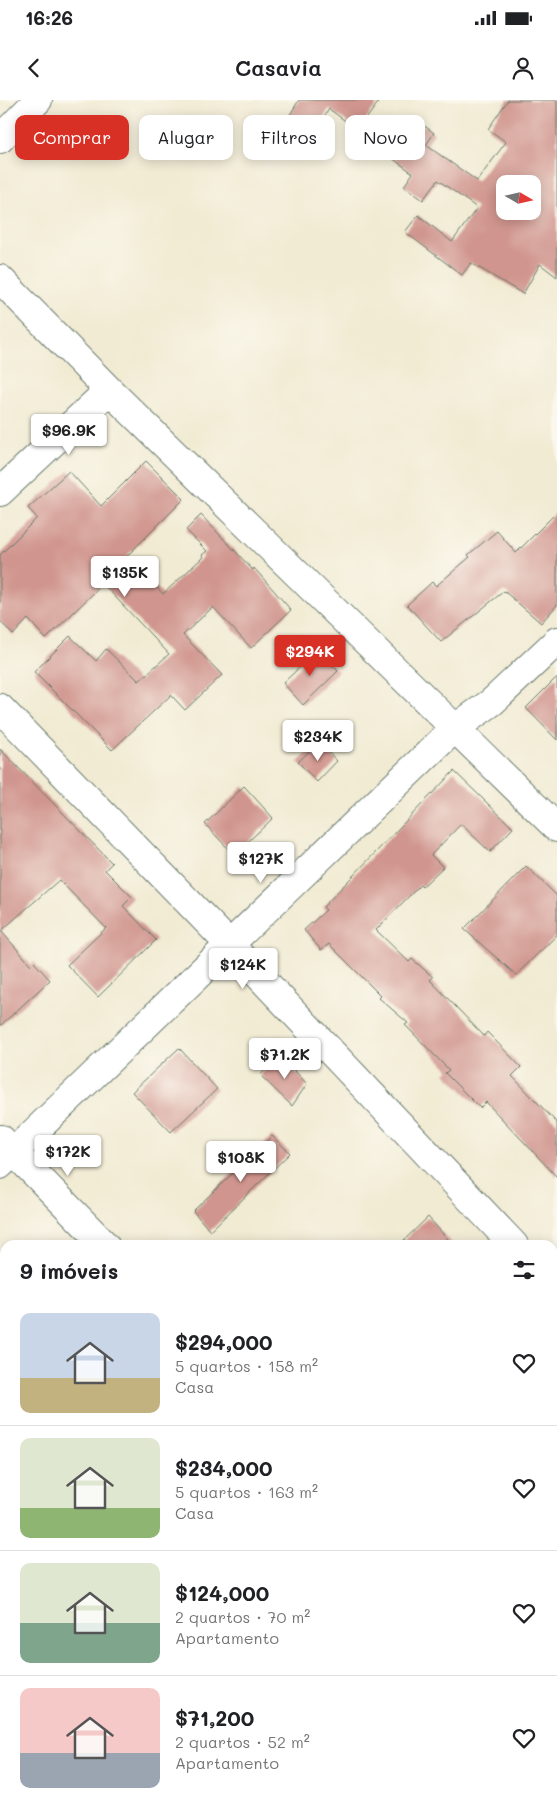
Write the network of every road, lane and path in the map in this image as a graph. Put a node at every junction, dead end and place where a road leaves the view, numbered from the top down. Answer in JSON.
{"nodes":[{"id":1,"x":38,"y":100,"type":"edge"},
{"id":2,"x":0,"y":139,"type":"edge"},
{"id":3,"x":0,"y":279,"type":"edge"},
{"id":4,"x":109,"y":390,"type":"junction"},
{"id":5,"x":0,"y":492,"type":"edge"},
{"id":6,"x":557,"y":641,"type":"edge"},
{"id":7,"x":0,"y":708,"type":"edge"},
{"id":8,"x":455,"y":728,"type":"junction"},
{"id":9,"x":557,"y":828,"type":"edge"},
{"id":10,"x":229,"y":944,"type":"junction"},
{"id":11,"x":4,"y":1152,"type":"edge"},
{"id":12,"x":100,"y":1240,"type":"edge"},
{"id":13,"x":509,"y":1240,"type":"edge"}],
"edges":[{"from":1,"to":2,"type":"street"},
{"from":3,"to":4,"type":"street"},
{"from":4,"to":5,"type":"street"},
{"from":4,"to":8,"type":"street"},
{"from":6,"to":8,"type":"street"},
{"from":7,"to":10,"type":"street"},
{"from":8,"to":9,"type":"street"},
{"from":8,"to":10,"type":"street"},
{"from":10,"to":11,"type":"street"},
{"from":10,"to":13,"type":"street"},
{"from":11,"to":12,"type":"street"}]}
